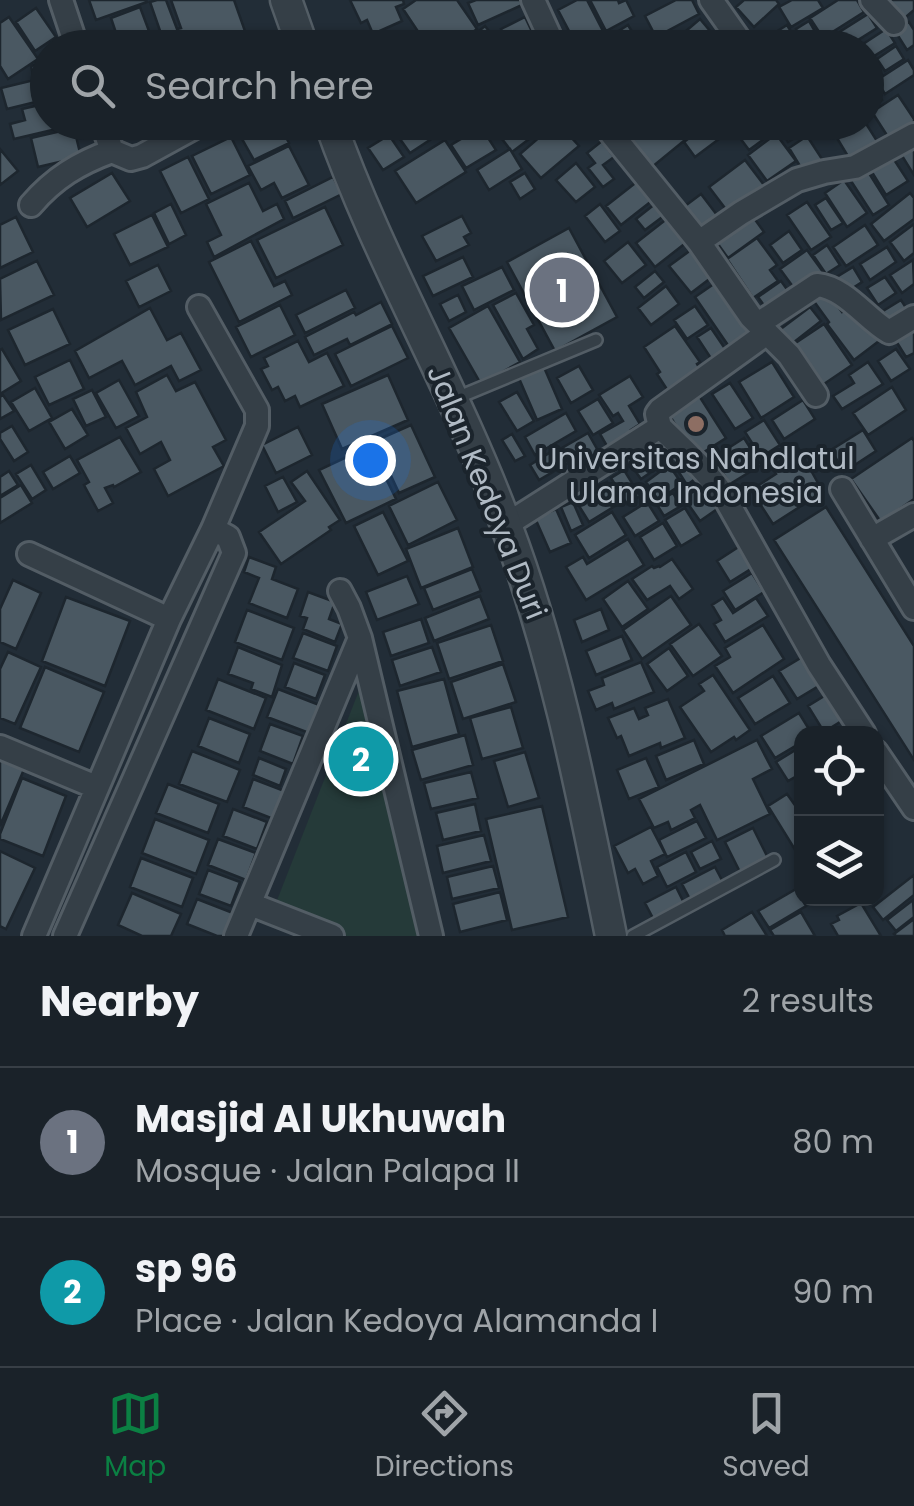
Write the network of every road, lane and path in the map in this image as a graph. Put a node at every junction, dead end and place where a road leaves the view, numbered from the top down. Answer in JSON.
{"nodes":[{"id":1,"x":61,"y":0,"type":"edge"},
{"id":2,"x":286,"y":0,"type":"edge"},
{"id":3,"x":533,"y":0,"type":"edge"},
{"id":4,"x":711,"y":0,"type":"edge"},
{"id":5,"x":872,"y":0,"type":"edge"},
{"id":6,"x":894,"y":22,"type":"dead end"},
{"id":7,"x":71,"y":30,"type":"edge"},
{"id":8,"x":297,"y":30,"type":"edge"},
{"id":9,"x":547,"y":30,"type":"edge"},
{"id":10,"x":732,"y":30,"type":"edge"},
{"id":11,"x":914,"y":134,"type":"edge"},
{"id":12,"x":108,"y":140,"type":"edge"},
{"id":13,"x":171,"y":140,"type":"edge"},
{"id":14,"x":337,"y":140,"type":"edge"},
{"id":15,"x":617,"y":140,"type":"edge"},
{"id":16,"x":112,"y":151,"type":"junction"},
{"id":17,"x":31,"y":205,"type":"dead end"},
{"id":18,"x":700,"y":242,"type":"junction"},
{"id":19,"x":200,"y":307,"type":"dead end"},
{"id":20,"x":914,"y":317,"type":"edge"},
{"id":21,"x":762,"y":329,"type":"junction"},
{"id":22,"x":596,"y":340,"type":"dead end"},
{"id":23,"x":816,"y":395,"type":"dead end"},
{"id":24,"x":454,"y":399,"type":"junction"},
{"id":25,"x":660,"y":427,"type":"junction"},
{"id":26,"x":842,"y":488,"type":"dead end"},
{"id":27,"x":914,"y":515,"type":"edge"},
{"id":28,"x":506,"y":525,"type":"junction"},
{"id":29,"x":214,"y":529,"type":"junction"},
{"id":30,"x":872,"y":540,"type":"junction"},
{"id":31,"x":29,"y":554,"type":"dead end"},
{"id":32,"x":340,"y":592,"type":"dead end"},
{"id":33,"x":914,"y":608,"type":"edge"},
{"id":34,"x":169,"y":618,"type":"junction"},
{"id":35,"x":360,"y":638,"type":"junction"},
{"id":36,"x":859,"y":726,"type":"edge"},
{"id":37,"x":0,"y":747,"type":"edge"},
{"id":38,"x":884,"y":764,"type":"edge"},
{"id":39,"x":96,"y":786,"type":"junction"},
{"id":40,"x":914,"y":808,"type":"edge"},
{"id":41,"x":774,"y":860,"type":"dead end"},
{"id":42,"x":250,"y":904,"type":"junction"},
{"id":43,"x":34,"y":936,"type":"edge"},
{"id":44,"x":65,"y":936,"type":"edge"},
{"id":45,"x":236,"y":936,"type":"edge"},
{"id":46,"x":332,"y":936,"type":"edge"},
{"id":47,"x":431,"y":936,"type":"edge"},
{"id":48,"x":611,"y":936,"type":"edge"},
{"id":49,"x":632,"y":936,"type":"edge"}],
"edges":[{"from":1,"to":7,"type":"street"},
{"from":2,"to":8,"type":"street"},
{"from":3,"to":9,"type":"street"},
{"from":4,"to":10,"type":"street"},
{"from":5,"to":6,"type":"street"},
{"from":11,"to":18,"type":"street"},
{"from":12,"to":16,"type":"street"},
{"from":13,"to":16,"type":"street"},
{"from":14,"to":24,"type":"street","name":"Jalan Kedoya Duri"},
{"from":15,"to":18,"type":"street"},
{"from":16,"to":17,"type":"street"},
{"from":18,"to":21,"type":"street"},
{"from":19,"to":29,"type":"street"},
{"from":20,"to":21,"type":"street"},
{"from":21,"to":23,"type":"street"},
{"from":21,"to":25,"type":"street"},
{"from":22,"to":24,"type":"lane"},
{"from":24,"to":28,"type":"street","name":"Jalan Kedoya Duri"},
{"from":25,"to":28,"type":"street"},
{"from":25,"to":36,"type":"street"},
{"from":26,"to":30,"type":"street"},
{"from":27,"to":30,"type":"street"},
{"from":28,"to":48,"type":"street","name":"Jalan Kedoya Duri"},
{"from":29,"to":34,"type":"street"},
{"from":29,"to":44,"type":"street"},
{"from":30,"to":33,"type":"street"},
{"from":31,"to":34,"type":"street"},
{"from":32,"to":35,"type":"street"},
{"from":34,"to":39,"type":"street"},
{"from":35,"to":42,"type":"street"},
{"from":35,"to":47,"type":"street"},
{"from":37,"to":39,"type":"street"},
{"from":38,"to":40,"type":"street"},
{"from":39,"to":43,"type":"street"},
{"from":41,"to":49,"type":"lane"},
{"from":42,"to":45,"type":"street"},
{"from":42,"to":46,"type":"street"}]}
